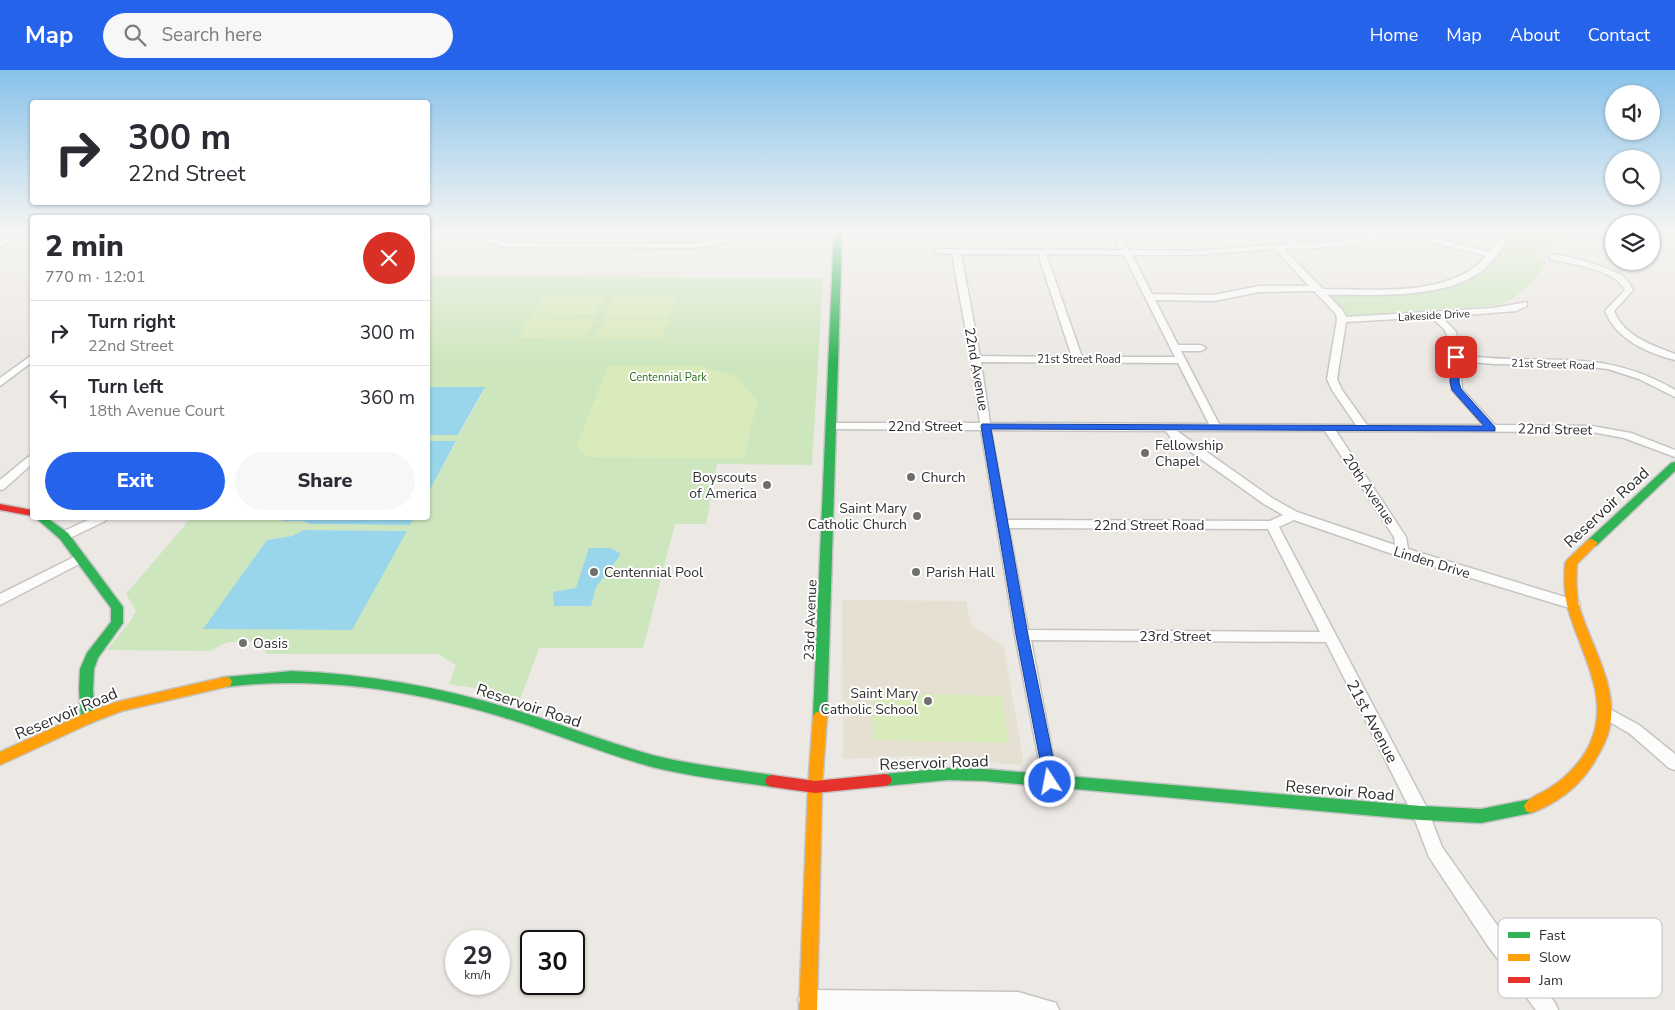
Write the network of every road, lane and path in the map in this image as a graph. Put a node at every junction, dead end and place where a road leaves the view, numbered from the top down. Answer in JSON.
{"nodes":[{"id":1,"x":836,"y":276,"type":"edge"},
{"id":2,"x":961,"y":276,"type":"edge"},
{"id":3,"x":1049,"y":276,"type":"edge"},
{"id":4,"x":1138,"y":276,"type":"edge"},
{"id":5,"x":1306,"y":276,"type":"edge"},
{"id":6,"x":1469,"y":276,"type":"edge"},
{"id":7,"x":1613,"y":276,"type":"edge"},
{"id":8,"x":1319,"y":290,"type":"junction"},
{"id":9,"x":1149,"y":297,"type":"junction"},
{"id":10,"x":1524,"y":304,"type":"dead end"},
{"id":11,"x":1434,"y":315,"type":"junction"},
{"id":12,"x":1342,"y":320,"type":"junction"},
{"id":13,"x":1175,"y":348,"type":"junction"},
{"id":14,"x":1201,"y":348,"type":"dead end"},
{"id":15,"x":1456,"y":357,"type":"junction"},
{"id":16,"x":1675,"y":357,"type":"edge"},
{"id":17,"x":976,"y":359,"type":"junction"},
{"id":18,"x":1078,"y":359,"type":"junction"},
{"id":19,"x":30,"y":360,"type":"edge"},
{"id":20,"x":1181,"y":360,"type":"junction"},
{"id":21,"x":0,"y":383,"type":"edge"},
{"id":22,"x":1675,"y":394,"type":"edge"},
{"id":23,"x":831,"y":426,"type":"junction"},
{"id":24,"x":986,"y":426,"type":"junction"},
{"id":25,"x":1170,"y":428,"type":"junction"},
{"id":26,"x":1216,"y":428,"type":"junction"},
{"id":27,"x":1328,"y":428,"type":"junction"},
{"id":28,"x":1364,"y":428,"type":"junction"},
{"id":29,"x":1492,"y":429,"type":"junction"},
{"id":30,"x":1675,"y":454,"type":"edge"},
{"id":31,"x":30,"y":462,"type":"edge"},
{"id":32,"x":1675,"y":465,"type":"edge"},
{"id":33,"x":0,"y":486,"type":"edge"},
{"id":34,"x":0,"y":507,"type":"edge"},
{"id":35,"x":30,"y":513,"type":"edge"},
{"id":36,"x":1292,"y":514,"type":"junction"},
{"id":37,"x":44,"y":520,"type":"edge"},
{"id":38,"x":97,"y":520,"type":"edge"},
{"id":39,"x":1003,"y":524,"type":"junction"},
{"id":40,"x":1272,"y":525,"type":"junction"},
{"id":41,"x":64,"y":536,"type":"junction"},
{"id":42,"x":1402,"y":553,"type":"junction"},
{"id":43,"x":80,"y":558,"type":"junction"},
{"id":44,"x":0,"y":600,"type":"edge"},
{"id":45,"x":1574,"y":604,"type":"junction"},
{"id":46,"x":1022,"y":635,"type":"junction"},
{"id":47,"x":1329,"y":637,"type":"junction"},
{"id":48,"x":1606,"y":714,"type":"junction"},
{"id":49,"x":88,"y":718,"type":"junction"},
{"id":50,"x":0,"y":759,"type":"edge"},
{"id":51,"x":1675,"y":763,"type":"edge"},
{"id":52,"x":1050,"y":782,"type":"junction"},
{"id":53,"x":816,"y":787,"type":"junction"},
{"id":54,"x":1421,"y":813,"type":"junction"},
{"id":55,"x":1498,"y":943,"type":"edge"},
{"id":56,"x":1539,"y":998,"type":"edge"},
{"id":57,"x":808,"y":1005,"type":"edge"},
{"id":58,"x":1049,"y":1010,"type":"edge"},
{"id":59,"x":1548,"y":1010,"type":"edge"}],
"edges":[{"from":1,"to":23,"type":"street","name":"23rd Avenue"},
{"from":2,"to":17,"type":"street","name":"22nd Avenue"},
{"from":3,"to":18,"type":"street"},
{"from":4,"to":9,"type":"street"},
{"from":5,"to":8,"type":"street"},
{"from":6,"to":8,"type":"street"},
{"from":7,"to":16,"type":"street"},
{"from":8,"to":9,"type":"street"},
{"from":8,"to":12,"type":"street"},
{"from":9,"to":13,"type":"street"},
{"from":10,"to":11,"type":"street","name":"Lakeside Drive"},
{"from":11,"to":12,"type":"street","name":"Lakeside Drive"},
{"from":11,"to":15,"type":"street"},
{"from":12,"to":28,"type":"street"},
{"from":13,"to":14,"type":"street"},
{"from":13,"to":20,"type":"street"},
{"from":15,"to":22,"type":"street","name":"21st Street Road"},
{"from":15,"to":29,"type":"street"},
{"from":17,"to":18,"type":"street","name":"21st Street Road"},
{"from":17,"to":24,"type":"street","name":"22nd Avenue"},
{"from":18,"to":20,"type":"street","name":"21st Street Road"},
{"from":19,"to":21,"type":"street"},
{"from":20,"to":26,"type":"street"},
{"from":23,"to":24,"type":"street","name":"22nd Street"},
{"from":23,"to":53,"type":"street","name":"23rd Avenue"},
{"from":24,"to":25,"type":"street","name":"22nd Street"},
{"from":24,"to":39,"type":"street","name":"22nd Avenue"},
{"from":25,"to":26,"type":"street","name":"22nd Street"},
{"from":25,"to":36,"type":"street"},
{"from":26,"to":27,"type":"street","name":"22nd Street"},
{"from":27,"to":28,"type":"street","name":"22nd Street"},
{"from":27,"to":42,"type":"street","name":"20th Avenue"},
{"from":28,"to":29,"type":"street","name":"22nd Street"},
{"from":29,"to":30,"type":"street","name":"22nd Street"},
{"from":31,"to":33,"type":"street"},
{"from":32,"to":45,"type":"street","name":"Reservoir Road"},
{"from":34,"to":35,"type":"street"},
{"from":36,"to":40,"type":"street","name":"22nd Street Road"},
{"from":36,"to":42,"type":"street","name":"Linden Drive"},
{"from":37,"to":41,"type":"street"},
{"from":38,"to":41,"type":"street"},
{"from":39,"to":40,"type":"street","name":"22nd Street Road"},
{"from":39,"to":46,"type":"street","name":"22nd Avenue"},
{"from":40,"to":47,"type":"street","name":"21st Avenue"},
{"from":41,"to":43,"type":"street"},
{"from":42,"to":45,"type":"street","name":"Linden Drive"},
{"from":43,"to":44,"type":"street"},
{"from":43,"to":49,"type":"street"},
{"from":45,"to":48,"type":"street","name":"Reservoir Road"},
{"from":46,"to":47,"type":"street","name":"23rd Street"},
{"from":46,"to":52,"type":"street","name":"22nd Avenue"},
{"from":47,"to":54,"type":"street","name":"21st Avenue"},
{"from":48,"to":51,"type":"street"},
{"from":48,"to":54,"type":"street","name":"Reservoir Road"},
{"from":49,"to":50,"type":"street","name":"Reservoir Road"},
{"from":49,"to":53,"type":"street","name":"Reservoir Road"},
{"from":52,"to":53,"type":"street","name":"Reservoir Road"},
{"from":52,"to":54,"type":"street","name":"Reservoir Road"},
{"from":53,"to":57,"type":"street","name":"23rd Avenue"},
{"from":54,"to":55,"type":"street","name":"21st Avenue"},
{"from":56,"to":59,"type":"street","name":"21st Avenue"},
{"from":57,"to":58,"type":"street"}]}
